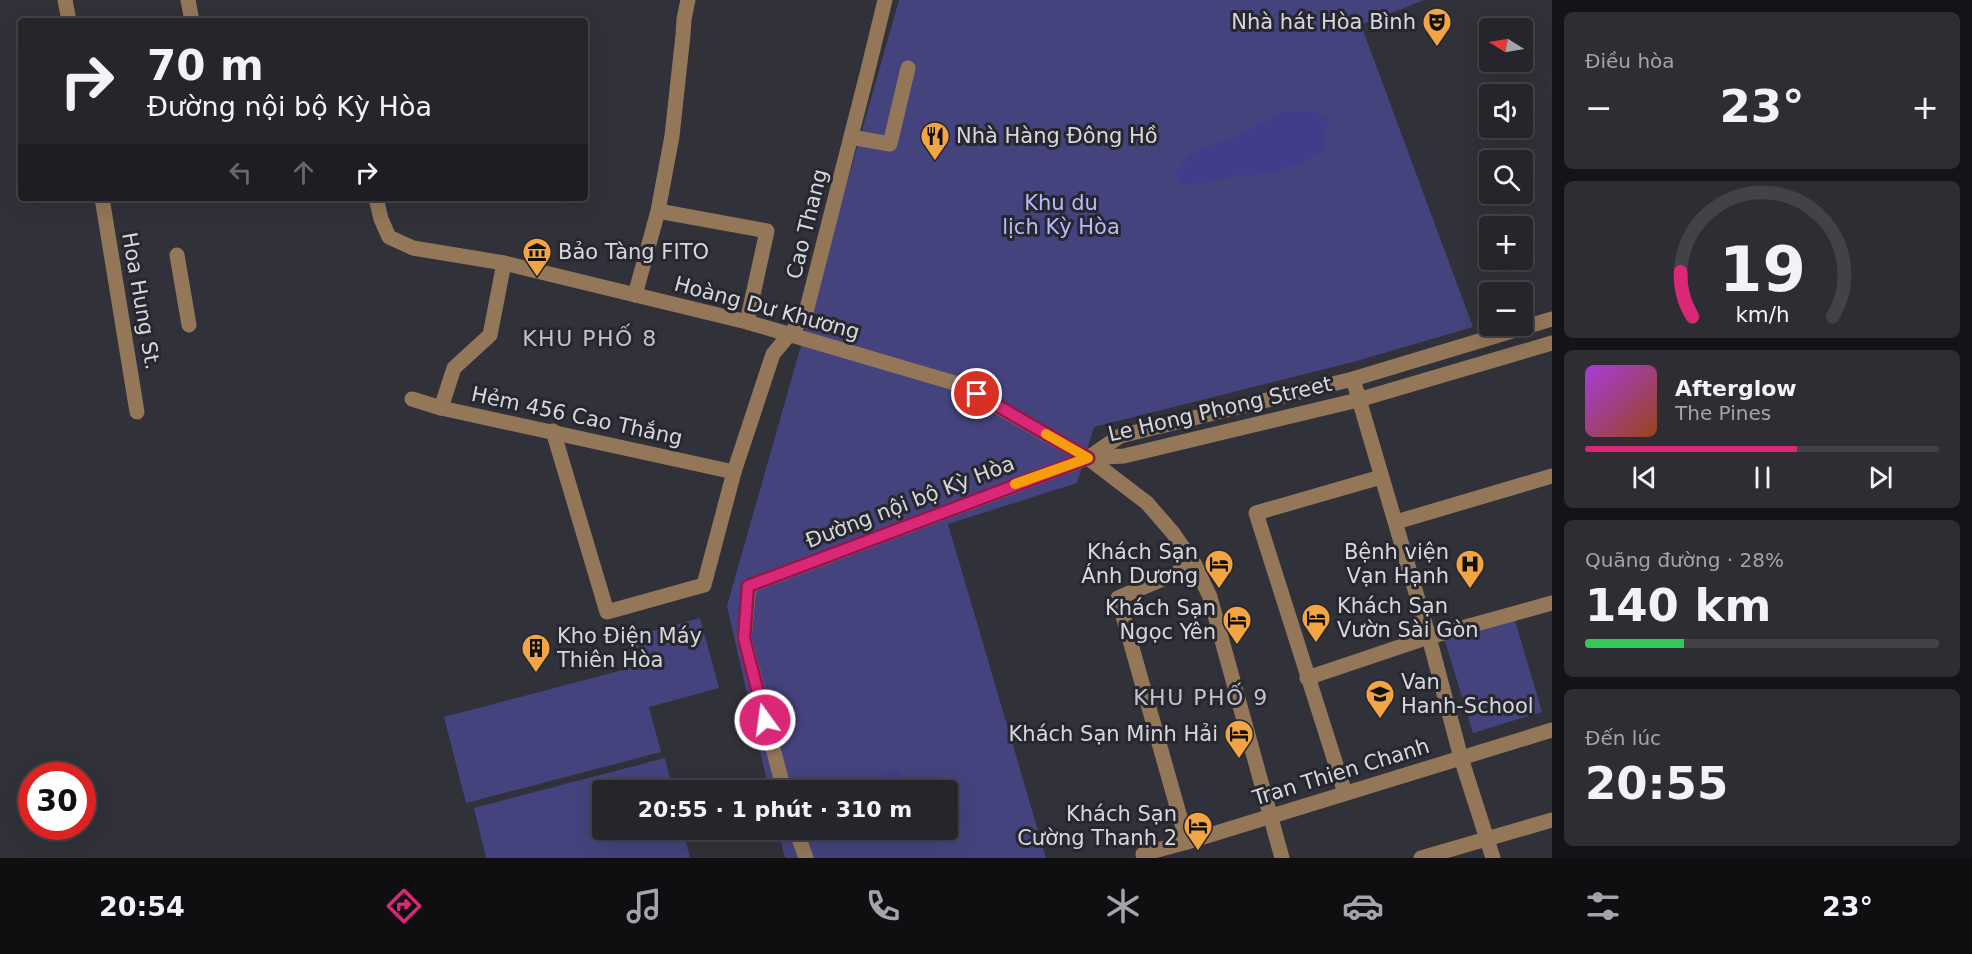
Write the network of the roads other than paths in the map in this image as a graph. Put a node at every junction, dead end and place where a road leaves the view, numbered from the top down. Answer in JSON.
{"nodes":[{"id":1,"x":65,"y":0,"type":"edge"},
{"id":2,"x":188,"y":0,"type":"edge"},
{"id":3,"x":688,"y":0,"type":"edge"},
{"id":4,"x":885,"y":0,"type":"edge"},
{"id":5,"x":68,"y":18,"type":"edge"},
{"id":6,"x":191,"y":18,"type":"edge"},
{"id":7,"x":908,"y":68,"type":"dead end"},
{"id":8,"x":851,"y":137,"type":"junction"},
{"id":9,"x":102,"y":201,"type":"edge"},
{"id":10,"x":377,"y":201,"type":"edge"},
{"id":11,"x":658,"y":211,"type":"junction"},
{"id":12,"x":177,"y":255,"type":"dead end"},
{"id":13,"x":504,"y":263,"type":"junction"},
{"id":14,"x":635,"y":295,"type":"junction"},
{"id":15,"x":1552,"y":319,"type":"edge"},
{"id":16,"x":747,"y":322,"type":"junction"},
{"id":17,"x":189,"y":325,"type":"dead end"},
{"id":18,"x":790,"y":335,"type":"junction"},
{"id":19,"x":1552,"y":343,"type":"edge"},
{"id":20,"x":1353,"y":379,"type":"junction"},
{"id":21,"x":412,"y":399,"type":"dead end"},
{"id":22,"x":1358,"y":400,"type":"junction"},
{"id":23,"x":441,"y":408,"type":"junction"},
{"id":24,"x":137,"y":412,"type":"dead end"},
{"id":25,"x":553,"y":432,"type":"junction"},
{"id":26,"x":1088,"y":458,"type":"junction"},
{"id":27,"x":734,"y":472,"type":"junction"},
{"id":28,"x":1552,"y":476,"type":"edge"},
{"id":29,"x":1381,"y":477,"type":"junction"},
{"id":30,"x":1396,"y":522,"type":"junction"},
{"id":31,"x":1195,"y":565,"type":"junction"},
{"id":32,"x":1552,"y":603,"type":"edge"},
{"id":33,"x":1429,"y":637,"type":"junction"},
{"id":34,"x":1307,"y":678,"type":"junction"},
{"id":35,"x":1552,"y":730,"type":"edge"},
{"id":36,"x":1461,"y":758,"type":"junction"},
{"id":37,"x":781,"y":780,"type":"edge"},
{"id":38,"x":1345,"y":792,"type":"junction"},
{"id":39,"x":1271,"y":816,"type":"junction"},
{"id":40,"x":1552,"y":820,"type":"edge"},
{"id":41,"x":800,"y":840,"type":"edge"},
{"id":42,"x":1487,"y":840,"type":"junction"},
{"id":43,"x":1186,"y":842,"type":"junction"},
{"id":44,"x":1144,"y":856,"type":"edge"},
{"id":45,"x":806,"y":858,"type":"edge"},
{"id":46,"x":1282,"y":858,"type":"edge"},
{"id":47,"x":1421,"y":858,"type":"edge"},
{"id":48,"x":1493,"y":858,"type":"edge"}],
"edges":[{"from":1,"to":5,"type":"street"},
{"from":2,"to":6,"type":"street"},
{"from":3,"to":11,"type":"street"},
{"from":4,"to":8,"type":"street","name":"Cao Thang"},
{"from":7,"to":8,"type":"street"},
{"from":8,"to":18,"type":"street","name":"Cao Thang"},
{"from":9,"to":24,"type":"street","name":"Hoa Hung St."},
{"from":10,"to":13,"type":"street","name":"Hoàng Dư Khương"},
{"from":11,"to":14,"type":"street"},
{"from":11,"to":16,"type":"street"},
{"from":12,"to":17,"type":"street"},
{"from":13,"to":14,"type":"street","name":"Hoàng Dư Khương"},
{"from":13,"to":23,"type":"street"},
{"from":14,"to":16,"type":"street","name":"Hoàng Dư Khương"},
{"from":15,"to":20,"type":"street","name":"Le Hong Phong Street"},
{"from":16,"to":18,"type":"street","name":"Hoàng Dư Khương"},
{"from":18,"to":26,"type":"street","name":"Hoàng Dư Khương"},
{"from":18,"to":27,"type":"street","name":"Cao Thang"},
{"from":19,"to":22,"type":"street","name":"Le Hong Phong Street"},
{"from":20,"to":22,"type":"street"},
{"from":20,"to":26,"type":"street","name":"Le Hong Phong Street"},
{"from":21,"to":23,"type":"street","name":"Hẻm 456 Cao Thắng"},
{"from":22,"to":26,"type":"street","name":"Le Hong Phong Street"},
{"from":22,"to":29,"type":"street"},
{"from":23,"to":25,"type":"street","name":"Hẻm 456 Cao Thắng"},
{"from":25,"to":27,"type":"street","name":"Hẻm 456 Cao Thắng"},
{"from":25,"to":27,"type":"street","name":"Cao Thang"},
{"from":26,"to":31,"type":"street","name":"Hoàng Dư Khương"},
{"from":26,"to":37,"type":"street","name":"Đường nội bộ Kỳ Hòa"},
{"from":28,"to":30,"type":"street"},
{"from":29,"to":30,"type":"street"},
{"from":29,"to":34,"type":"street"},
{"from":30,"to":33,"type":"street"},
{"from":31,"to":39,"type":"street","name":"Hoàng Dư Khương"},
{"from":31,"to":43,"type":"street"},
{"from":32,"to":33,"type":"street"},
{"from":33,"to":34,"type":"street"},
{"from":33,"to":36,"type":"street"},
{"from":34,"to":38,"type":"street"},
{"from":35,"to":36,"type":"street","name":"Tran Thien Chanh"},
{"from":36,"to":38,"type":"street","name":"Tran Thien Chanh"},
{"from":36,"to":42,"type":"street"},
{"from":38,"to":39,"type":"street","name":"Tran Thien Chanh"},
{"from":39,"to":43,"type":"street","name":"Tran Thien Chanh"},
{"from":39,"to":46,"type":"street","name":"Hoàng Dư Khương"},
{"from":40,"to":42,"type":"street"},
{"from":41,"to":45,"type":"street"},
{"from":42,"to":47,"type":"street"},
{"from":42,"to":48,"type":"street"},
{"from":43,"to":44,"type":"street","name":"Tran Thien Chanh"}]}
